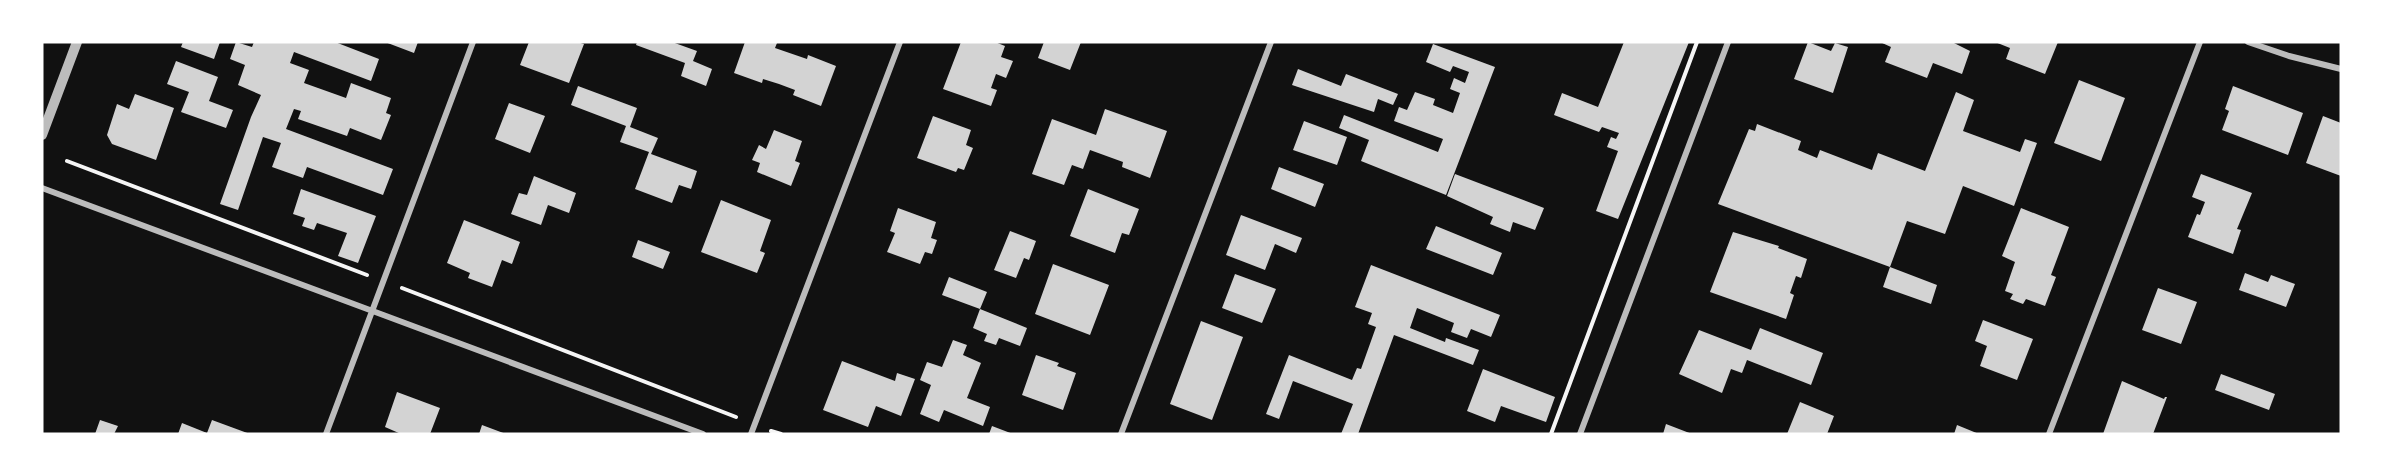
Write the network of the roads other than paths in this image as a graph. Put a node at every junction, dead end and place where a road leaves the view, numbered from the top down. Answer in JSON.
{"nodes":[{"id":1,"x":77,"y":42,"type":"edge"},
{"id":2,"x":473,"y":42,"type":"edge"},
{"id":3,"x":900,"y":42,"type":"edge"},
{"id":4,"x":1271,"y":42,"type":"edge"},
{"id":5,"x":1728,"y":42,"type":"edge"},
{"id":6,"x":2200,"y":42,"type":"edge"},
{"id":7,"x":2248,"y":42,"type":"edge"},
{"id":8,"x":2341,"y":69,"type":"edge"},
{"id":9,"x":42,"y":135,"type":"edge"},
{"id":10,"x":42,"y":188,"type":"edge"},
{"id":11,"x":373,"y":311,"type":"junction"},
{"id":12,"x":326,"y":434,"type":"edge"},
{"id":13,"x":703,"y":434,"type":"edge"},
{"id":14,"x":751,"y":434,"type":"edge"},
{"id":15,"x":1121,"y":434,"type":"edge"},
{"id":16,"x":1580,"y":434,"type":"edge"},
{"id":17,"x":2049,"y":434,"type":"edge"}],
"edges":[{"from":1,"to":9,"type":"street"},
{"from":2,"to":11,"type":"street"},
{"from":3,"to":14,"type":"street"},
{"from":4,"to":15,"type":"street"},
{"from":5,"to":16,"type":"street"},
{"from":6,"to":17,"type":"street"},
{"from":7,"to":8,"type":"street"},
{"from":10,"to":11,"type":"street"},
{"from":11,"to":12,"type":"street"},
{"from":11,"to":13,"type":"street"}]}
